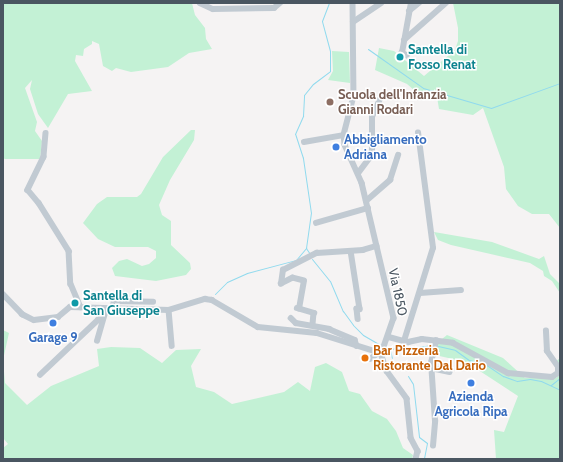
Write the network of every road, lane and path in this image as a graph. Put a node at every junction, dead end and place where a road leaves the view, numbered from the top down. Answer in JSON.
{"nodes":[{"id":1,"x":200,"y":3,"type":"edge"},
{"id":2,"x":353,"y":3,"type":"edge"},
{"id":3,"x":381,"y":3,"type":"edge"},
{"id":4,"x":411,"y":3,"type":"edge"},
{"id":5,"x":419,"y":3,"type":"edge"},
{"id":6,"x":446,"y":3,"type":"edge"},
{"id":7,"x":279,"y":5,"type":"edge"},
{"id":8,"x":409,"y":11,"type":"junction"},
{"id":9,"x":353,"y":22,"type":"junction"},
{"id":10,"x":404,"y":40,"type":"junction"},
{"id":11,"x":407,"y":56,"type":"dead end"},
{"id":12,"x":380,"y":99,"type":"dead end"},
{"id":13,"x":46,"y":133,"type":"dead end"},
{"id":14,"x":418,"y":133,"type":"dead end"},
{"id":15,"x":344,"y":135,"type":"junction"},
{"id":16,"x":304,"y":142,"type":"dead end"},
{"id":17,"x":398,"y":155,"type":"dead end"},
{"id":18,"x":359,"y":172,"type":"junction"},
{"id":19,"x":366,"y":201,"type":"junction"},
{"id":20,"x":368,"y":208,"type":"junction"},
{"id":21,"x":316,"y":223,"type":"dead end"},
{"id":22,"x":376,"y":246,"type":"junction"},
{"id":23,"x":351,"y":251,"type":"junction"},
{"id":24,"x":461,"y":290,"type":"dead end"},
{"id":25,"x":420,"y":293,"type":"junction"},
{"id":26,"x":3,"y":294,"type":"edge"},
{"id":27,"x":153,"y":302,"type":"dead end"},
{"id":28,"x":81,"y":306,"type":"junction"},
{"id":29,"x":107,"y":309,"type":"junction"},
{"id":30,"x":169,"y":310,"type":"junction"},
{"id":31,"x":291,"y":318,"type":"dead end"},
{"id":32,"x":358,"y":319,"type":"dead end"},
{"id":33,"x":313,"y":325,"type":"junction"},
{"id":34,"x":546,"y":331,"type":"dead end"},
{"id":35,"x":388,"y":340,"type":"junction"},
{"id":36,"x":97,"y":341,"type":"dead end"},
{"id":37,"x":404,"y":341,"type":"junction"},
{"id":38,"x":436,"y":341,"type":"junction"},
{"id":39,"x":172,"y":346,"type":"dead end"},
{"id":40,"x":357,"y":346,"type":"junction"},
{"id":41,"x":382,"y":352,"type":"junction"},
{"id":42,"x":371,"y":359,"type":"dead end"},
{"id":43,"x":431,"y":368,"type":"junction"},
{"id":44,"x":450,"y":372,"type":"dead end"},
{"id":45,"x":40,"y":375,"type":"dead end"},
{"id":46,"x":433,"y":446,"type":"dead end"},
{"id":47,"x":416,"y":459,"type":"edge"}],
"edges":[{"from":1,"to":7,"type":"street"},
{"from":2,"to":9,"type":"street"},
{"from":3,"to":9,"type":"street"},
{"from":4,"to":8,"type":"street"},
{"from":5,"to":8,"type":"street"},
{"from":6,"to":10,"type":"street"},
{"from":8,"to":10,"type":"street"},
{"from":9,"to":15,"type":"street"},
{"from":10,"to":11,"type":"street"},
{"from":12,"to":18,"type":"street"},
{"from":13,"to":28,"type":"street"},
{"from":14,"to":25,"type":"street"},
{"from":15,"to":16,"type":"street"},
{"from":15,"to":18,"type":"street","name":"Via 1850"},
{"from":17,"to":19,"type":"street"},
{"from":18,"to":19,"type":"street","name":"Via 1850"},
{"from":19,"to":20,"type":"street","name":"Via 1850"},
{"from":20,"to":21,"type":"street"},
{"from":20,"to":22,"type":"street","name":"Via 1850"},
{"from":22,"to":23,"type":"street"},
{"from":22,"to":35,"type":"street","name":"Via 1850"},
{"from":23,"to":32,"type":"street"},
{"from":23,"to":33,"type":"street"},
{"from":24,"to":25,"type":"street"},
{"from":25,"to":37,"type":"street"},
{"from":26,"to":28,"type":"street"},
{"from":27,"to":29,"type":"street"},
{"from":28,"to":29,"type":"street"},
{"from":29,"to":30,"type":"street"},
{"from":29,"to":36,"type":"street"},
{"from":29,"to":45,"type":"street"},
{"from":30,"to":39,"type":"street"},
{"from":30,"to":40,"type":"street"},
{"from":31,"to":33,"type":"street"},
{"from":33,"to":40,"type":"street"},
{"from":34,"to":38,"type":"street"},
{"from":35,"to":37,"type":"street"},
{"from":35,"to":41,"type":"street","name":"Via 1850"},
{"from":37,"to":38,"type":"street"},
{"from":38,"to":43,"type":"street"},
{"from":40,"to":41,"type":"street"},
{"from":41,"to":42,"type":"street"},
{"from":41,"to":47,"type":"street"},
{"from":43,"to":44,"type":"street"},
{"from":43,"to":46,"type":"street"}]}
